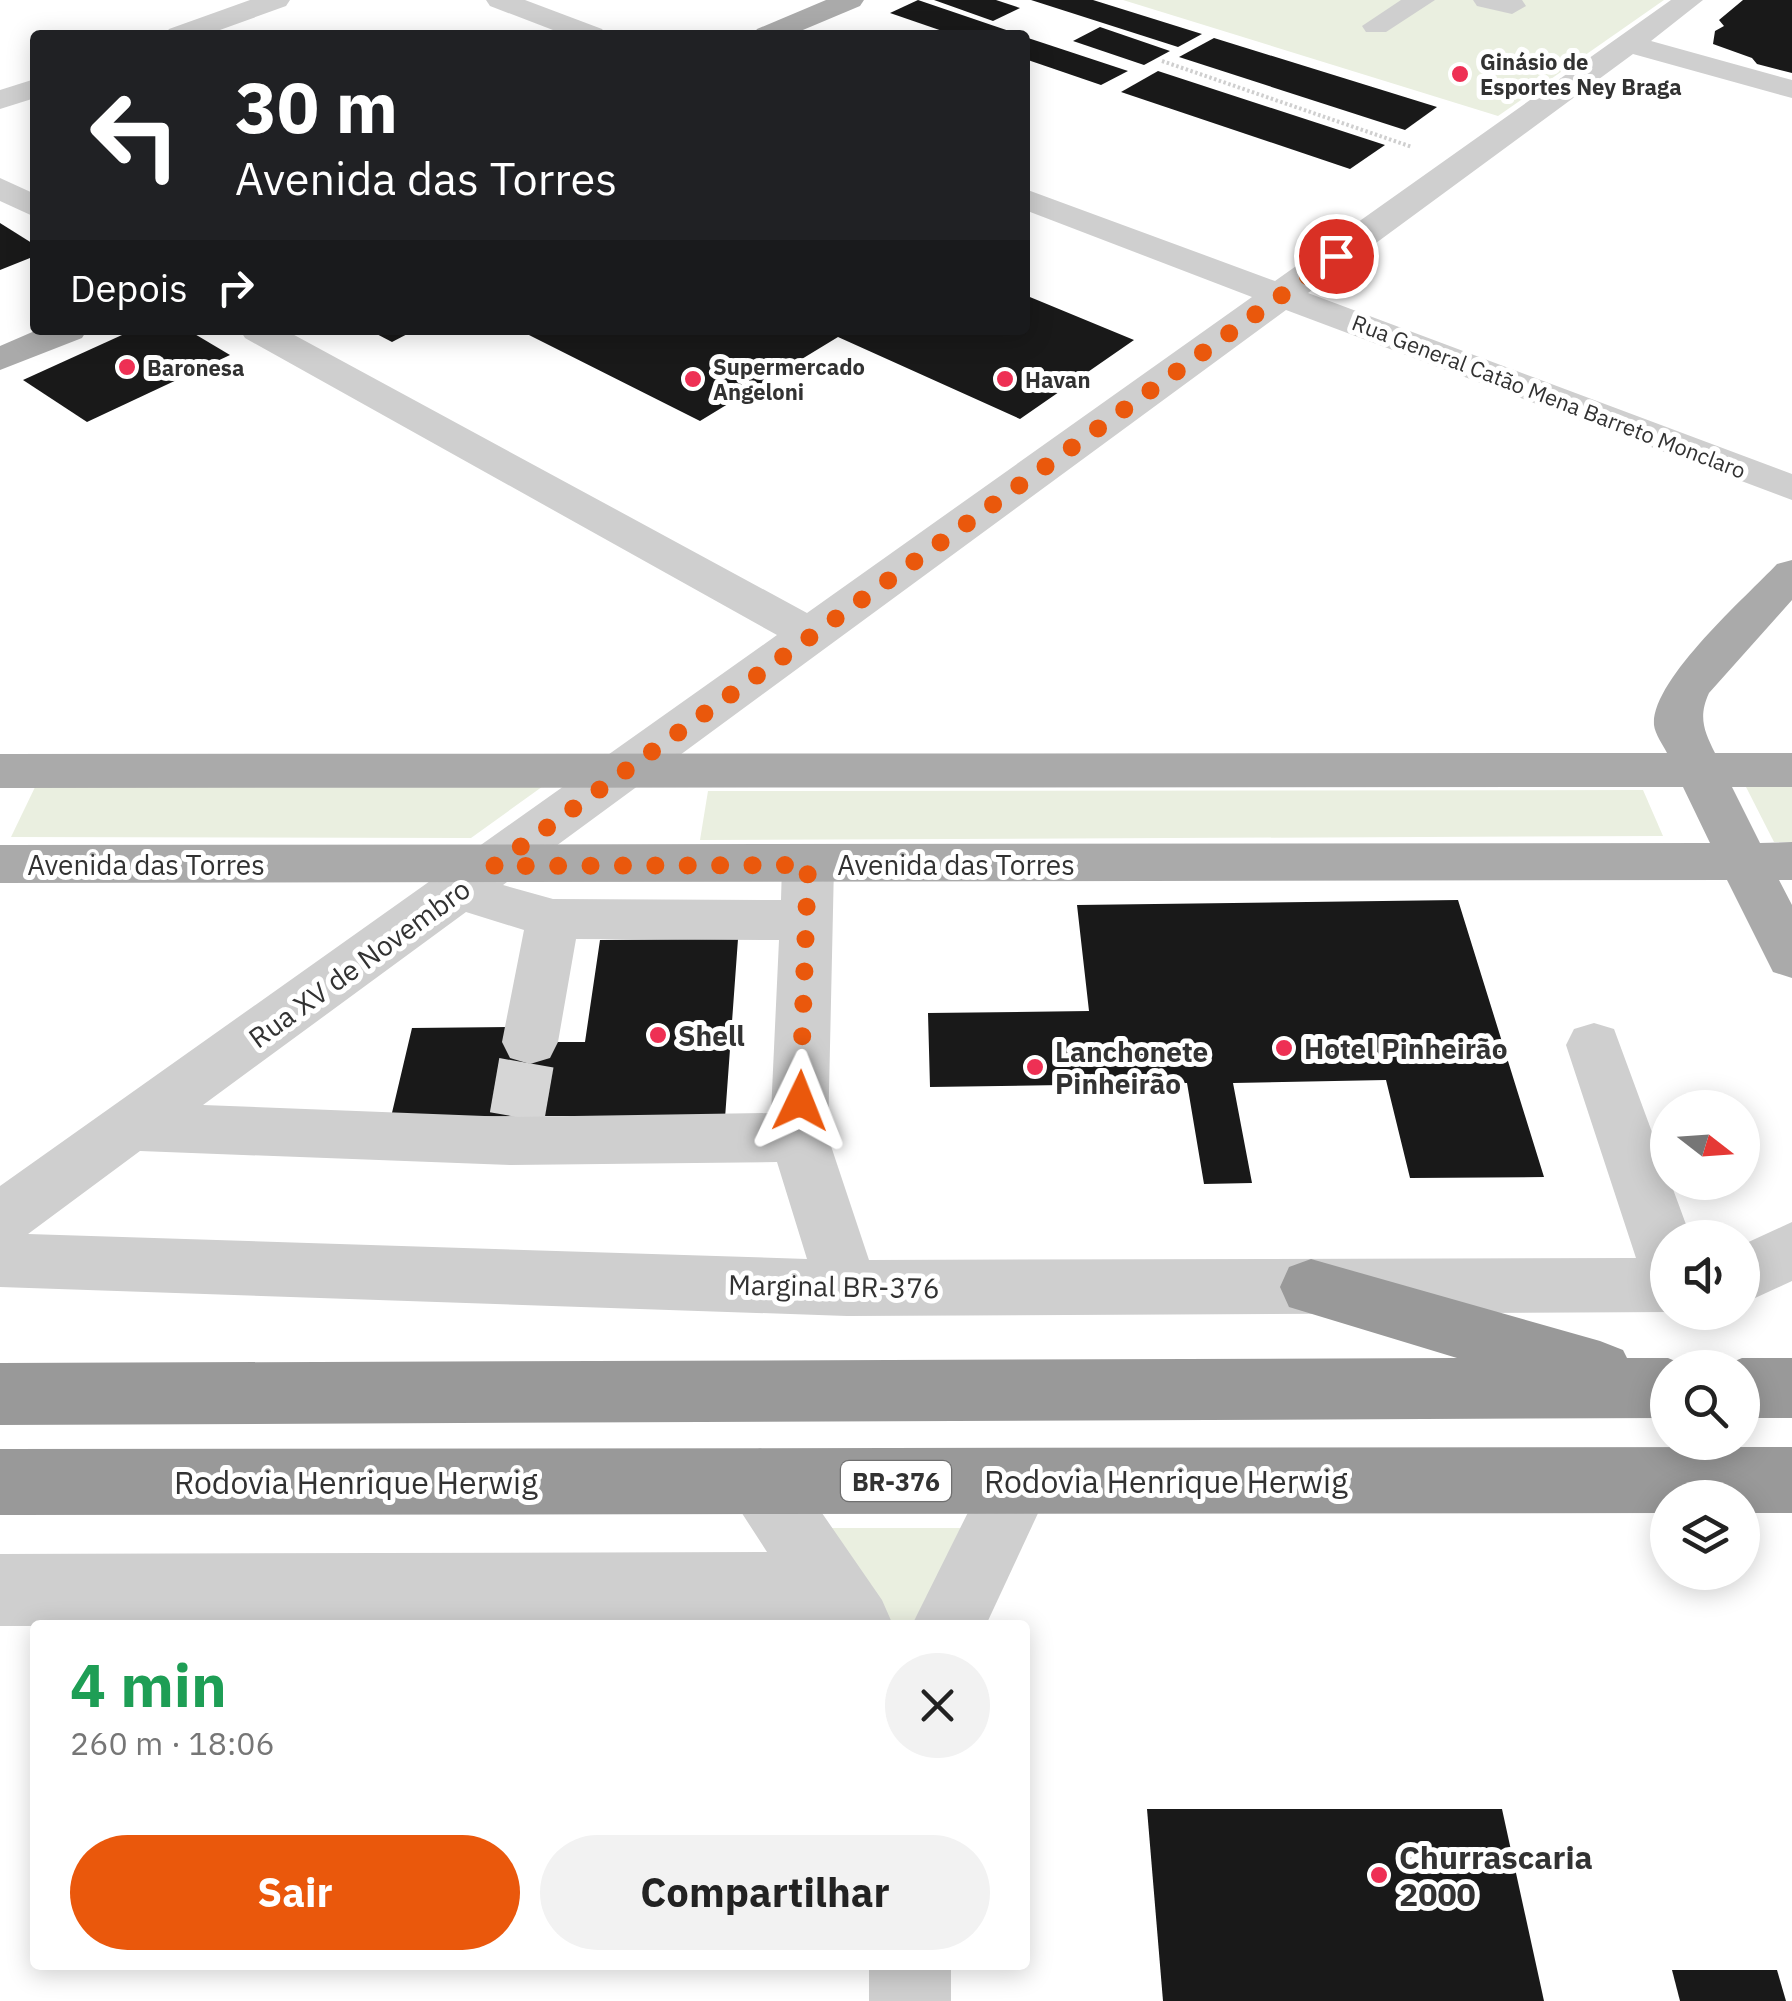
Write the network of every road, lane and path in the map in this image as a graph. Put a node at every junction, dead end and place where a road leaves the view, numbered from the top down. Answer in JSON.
{"nodes":[{"id":1,"x":276,"y":0,"type":"edge"},
{"id":2,"x":500,"y":0,"type":"edge"},
{"id":3,"x":850,"y":0,"type":"edge"},
{"id":4,"x":1420,"y":0,"type":"edge"},
{"id":5,"x":1690,"y":0,"type":"edge"},
{"id":6,"x":1376,"y":26,"type":"dead end"},
{"id":7,"x":194,"y":30,"type":"edge"},
{"id":8,"x":579,"y":30,"type":"edge"},
{"id":9,"x":780,"y":30,"type":"edge"},
{"id":10,"x":1629,"y":44,"type":"junction"},
{"id":11,"x":1162,"y":61,"type":"dead end"},
{"id":12,"x":1792,"y":88,"type":"edge"},
{"id":13,"x":30,"y":90,"type":"edge"},
{"id":14,"x":0,"y":100,"type":"edge"},
{"id":15,"x":1415,"y":148,"type":"dead end"},
{"id":16,"x":0,"y":188,"type":"edge"},
{"id":17,"x":1030,"y":201,"type":"edge"},
{"id":18,"x":30,"y":204,"type":"edge"},
{"id":19,"x":1281,"y":295,"type":"junction"},
{"id":20,"x":56,"y":335,"type":"edge"},
{"id":21,"x":267,"y":335,"type":"edge"},
{"id":22,"x":0,"y":359,"type":"edge"},
{"id":23,"x":1792,"y":488,"type":"edge"},
{"id":24,"x":1792,"y":573,"type":"edge"},
{"id":25,"x":812,"y":635,"type":"junction"},
{"id":26,"x":627,"y":769,"type":"junction"},
{"id":27,"x":1698,"y":770,"type":"junction"},
{"id":28,"x":1792,"y":770,"type":"edge"},
{"id":29,"x":0,"y":771,"type":"edge"},
{"id":30,"x":1768,"y":862,"type":"edge"},
{"id":31,"x":0,"y":864,"type":"edge"},
{"id":32,"x":476,"y":878,"type":"junction"},
{"id":33,"x":807,"y":892,"type":"junction"},
{"id":34,"x":552,"y":919,"type":"junction"},
{"id":35,"x":1792,"y":958,"type":"edge"},
{"id":36,"x":530,"y":1042,"type":"tunnel mouth"},
{"id":37,"x":1594,"y":1045,"type":"dead end"},
{"id":38,"x":132,"y":1128,"type":"junction"},
{"id":39,"x":799,"y":1137,"type":"junction"},
{"id":40,"x":0,"y":1220,"type":"edge"},
{"id":41,"x":1654,"y":1220,"type":"edge"},
{"id":42,"x":1792,"y":1249,"type":"edge"},
{"id":43,"x":0,"y":1260,"type":"edge"},
{"id":44,"x":1760,"y":1266,"type":"edge"},
{"id":45,"x":1650,"y":1286,"type":"edge"},
{"id":46,"x":1311,"y":1287,"type":"junction"},
{"id":47,"x":847,"y":1288,"type":"junction"},
{"id":48,"x":1650,"y":1384,"type":"edge"},
{"id":49,"x":1650,"y":1388,"type":"edge"},
{"id":50,"x":1760,"y":1388,"type":"edge"},
{"id":51,"x":1792,"y":1388,"type":"edge"},
{"id":52,"x":0,"y":1394,"type":"edge"},
{"id":53,"x":1792,"y":1480,"type":"edge"},
{"id":54,"x":760,"y":1481,"type":"junction"},
{"id":55,"x":1019,"y":1481,"type":"junction"},
{"id":56,"x":0,"y":1482,"type":"edge"},
{"id":57,"x":0,"y":1590,"type":"edge"},
{"id":58,"x":844,"y":1606,"type":"edge"},
{"id":59,"x":950,"y":1620,"type":"edge"},
{"id":60,"x":910,"y":1970,"type":"edge"},
{"id":61,"x":910,"y":2001,"type":"edge"}],
"edges":[{"from":1,"to":7,"type":"street"},
{"from":2,"to":8,"type":"street"},
{"from":3,"to":9,"type":"main road"},
{"from":4,"to":6,"type":"street"},
{"from":5,"to":10,"type":"street","name":"Rua XV de Novembro"},
{"from":10,"to":12,"type":"street"},
{"from":10,"to":19,"type":"street","name":"Rua XV de Novembro"},
{"from":11,"to":15,"type":"path"},
{"from":13,"to":14,"type":"street"},
{"from":16,"to":18,"type":"street"},
{"from":17,"to":19,"type":"street","name":"Rua General Catão Mena Barreto Monclaro"},
{"from":19,"to":23,"type":"street","name":"Rua General Catão Mena Barreto Monclaro"},
{"from":19,"to":25,"type":"street","name":"Rua XV de Novembro"},
{"from":20,"to":22,"type":"main road"},
{"from":21,"to":25,"type":"street"},
{"from":24,"to":27,"type":"main road"},
{"from":25,"to":26,"type":"street","name":"Rua XV de Novembro"},
{"from":26,"to":27,"type":"main road"},
{"from":26,"to":29,"type":"main road"},
{"from":26,"to":32,"type":"street","name":"Rua XV de Novembro"},
{"from":27,"to":28,"type":"main road"},
{"from":27,"to":30,"type":"main road"},
{"from":30,"to":33,"type":"main road","name":"Avenida das Torres"},
{"from":30,"to":35,"type":"main road"},
{"from":31,"to":32,"type":"main road","name":"Avenida das Torres"},
{"from":32,"to":33,"type":"main road","name":"Avenida das Torres"},
{"from":32,"to":34,"type":"street"},
{"from":32,"to":38,"type":"street","name":"Rua XV de Novembro"},
{"from":33,"to":34,"type":"street"},
{"from":33,"to":39,"type":"street"},
{"from":34,"to":36,"type":"street"},
{"from":37,"to":41,"type":"street"},
{"from":38,"to":39,"type":"street"},
{"from":38,"to":40,"type":"street","name":"Rua XV de Novembro"},
{"from":39,"to":47,"type":"street"},
{"from":42,"to":44,"type":"street"},
{"from":43,"to":47,"type":"street","name":"Marginal BR-376"},
{"from":45,"to":46,"type":"street","name":"Marginal BR-376"},
{"from":46,"to":47,"type":"street","name":"Marginal BR-376"},
{"from":46,"to":48,"type":"highway"},
{"from":49,"to":52,"type":"highway"},
{"from":50,"to":51,"type":"highway"},
{"from":53,"to":55,"type":"highway","name":"Rodovia Henrique Herwig","number":"BR-376"},
{"from":54,"to":55,"type":"highway","name":"Rodovia Henrique Herwig","number":"BR-376"},
{"from":54,"to":56,"type":"highway","name":"Rodovia Henrique Herwig","number":"BR-376"},
{"from":54,"to":58,"type":"street"},
{"from":55,"to":59,"type":"street"},
{"from":57,"to":58,"type":"street"},
{"from":60,"to":61,"type":"street"}]}
